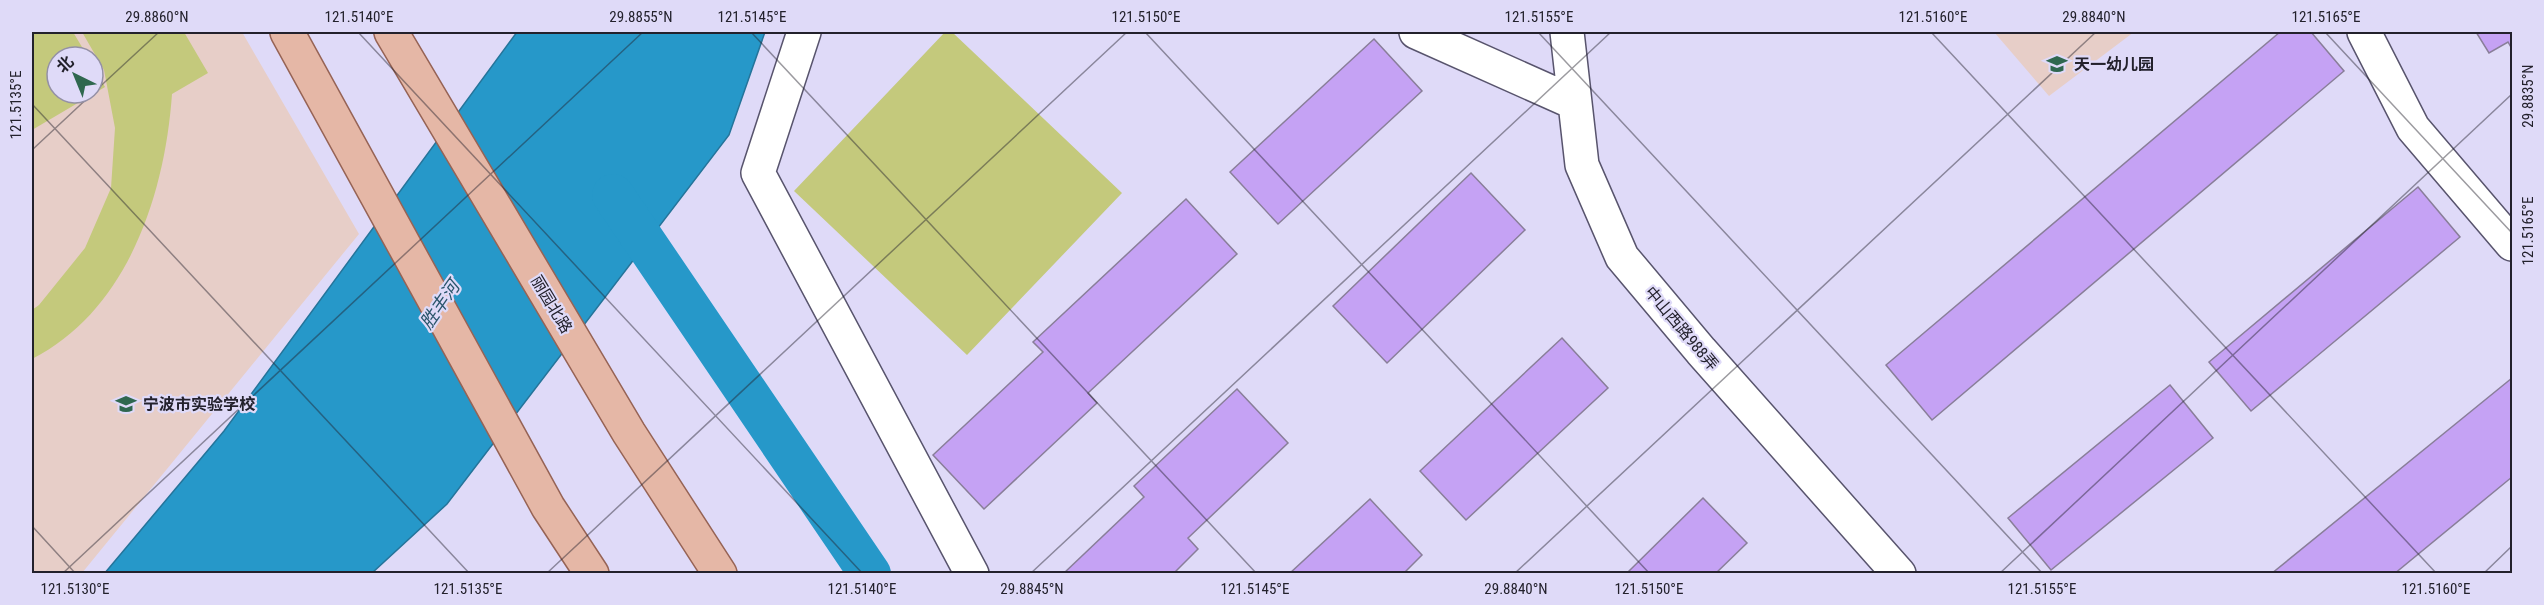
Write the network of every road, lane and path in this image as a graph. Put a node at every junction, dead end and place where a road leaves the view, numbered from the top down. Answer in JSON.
{"nodes":[{"id":1,"x":287,"y":32,"type":"edge"},
{"id":2,"x":391,"y":32,"type":"edge"},
{"id":3,"x":804,"y":32,"type":"edge"},
{"id":4,"x":1416,"y":32,"type":"edge"},
{"id":5,"x":1567,"y":32,"type":"edge"},
{"id":6,"x":2364,"y":32,"type":"edge"},
{"id":7,"x":1575,"y":103,"type":"junction"},
{"id":8,"x":2512,"y":244,"type":"edge"},
{"id":9,"x":592,"y":573,"type":"edge"},
{"id":10,"x":720,"y":573,"type":"edge"},
{"id":11,"x":972,"y":573,"type":"edge"},
{"id":12,"x":1899,"y":573,"type":"edge"}],
"edges":[{"from":1,"to":9,"type":"main road"},
{"from":2,"to":10,"type":"main road","name":"丽园北路"},
{"from":3,"to":11,"type":"street"},
{"from":4,"to":7,"type":"street"},
{"from":5,"to":7,"type":"street","name":"中山西路988弄"},
{"from":6,"to":8,"type":"street"},
{"from":7,"to":12,"type":"street","name":"中山西路988弄"}]}
